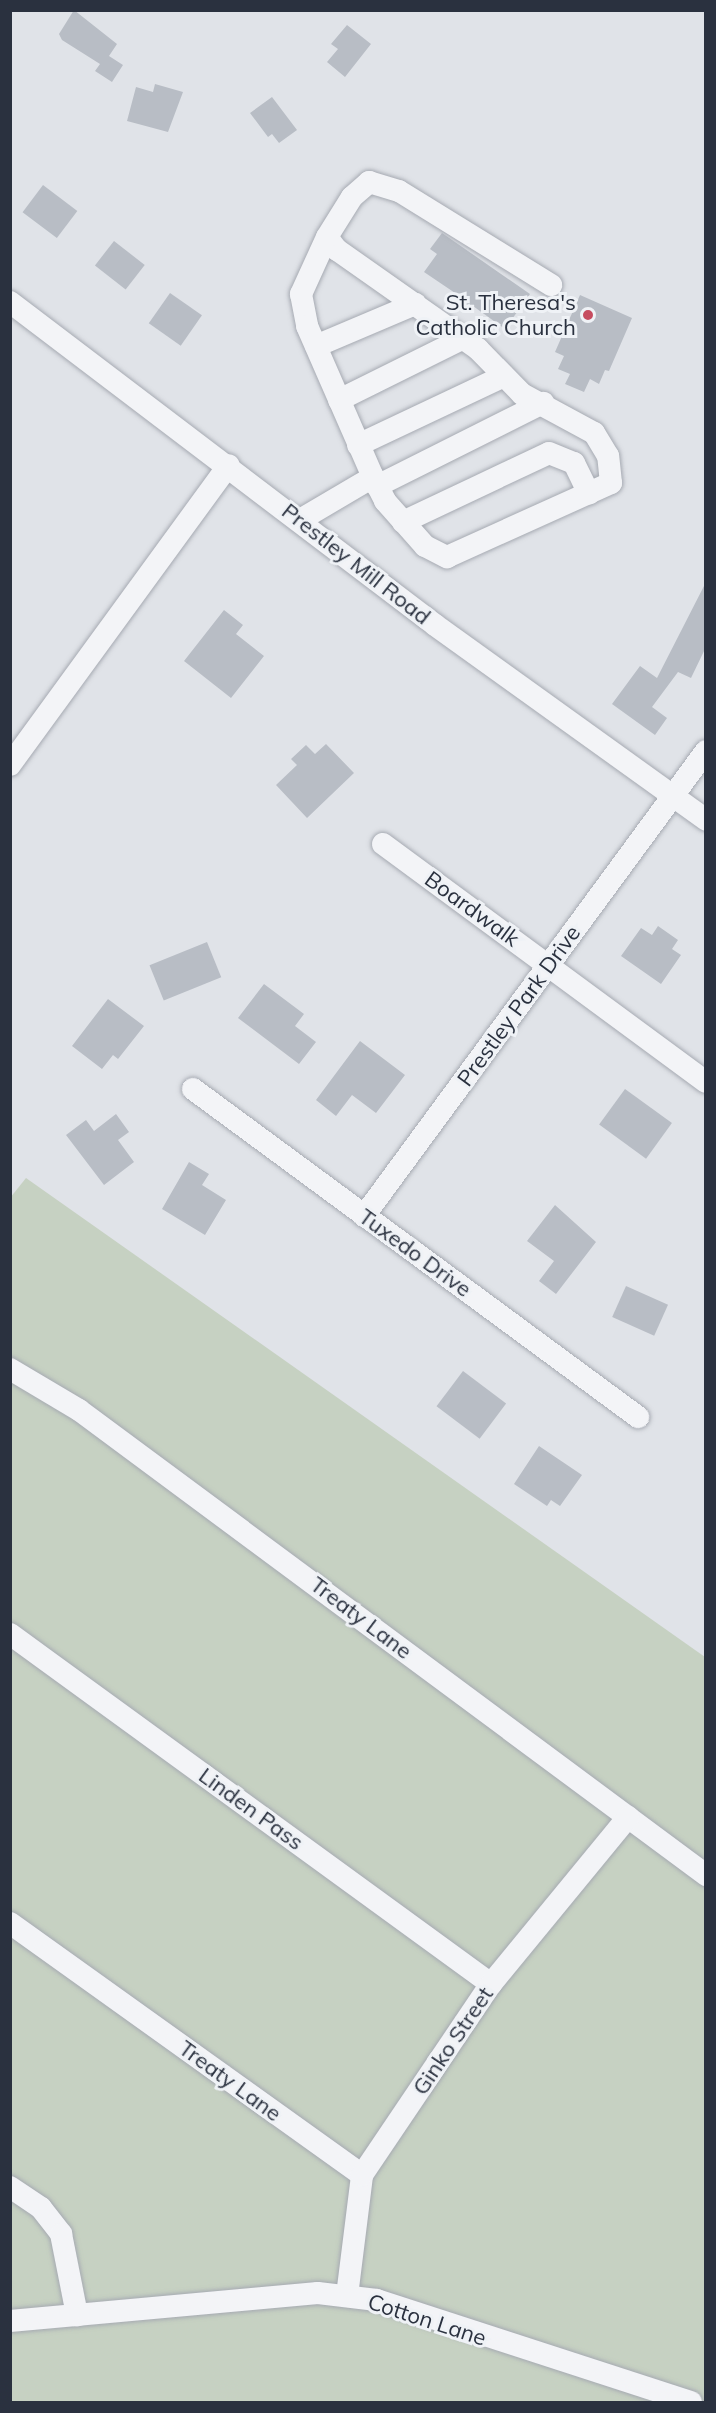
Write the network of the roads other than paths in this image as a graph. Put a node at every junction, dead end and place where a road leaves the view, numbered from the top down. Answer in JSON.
{"nodes":[{"id":1,"x":327,"y":237,"type":"junction"},
{"id":2,"x":551,"y":285,"type":"dead end"},
{"id":3,"x":10,"y":302,"type":"edge"},
{"id":4,"x":415,"y":304,"type":"junction"},
{"id":5,"x":464,"y":339,"type":"junction"},
{"id":6,"x":316,"y":346,"type":"junction"},
{"id":7,"x":504,"y":376,"type":"junction"},
{"id":8,"x":339,"y":400,"type":"junction"},
{"id":9,"x":543,"y":403,"type":"junction"},
{"id":10,"x":358,"y":445,"type":"junction"},
{"id":11,"x":229,"y":465,"type":"junction"},
{"id":12,"x":375,"y":482,"type":"junction"},
{"id":13,"x":589,"y":494,"type":"junction"},
{"id":14,"x":300,"y":520,"type":"junction"},
{"id":15,"x":403,"y":522,"type":"junction"},
{"id":16,"x":705,"y":751,"type":"edge"},
{"id":17,"x":10,"y":765,"type":"edge"},
{"id":18,"x":674,"y":797,"type":"junction"},
{"id":19,"x":705,"y":820,"type":"edge"},
{"id":20,"x":383,"y":844,"type":"dead end"},
{"id":21,"x":549,"y":965,"type":"junction"},
{"id":22,"x":705,"y":1082,"type":"edge"},
{"id":23,"x":193,"y":1089,"type":"dead end"},
{"id":24,"x":364,"y":1216,"type":"junction"},
{"id":25,"x":10,"y":1369,"type":"edge"},
{"id":26,"x":638,"y":1418,"type":"dead end"},
{"id":27,"x":10,"y":1634,"type":"edge"},
{"id":28,"x":628,"y":1817,"type":"junction"},
{"id":29,"x":705,"y":1875,"type":"edge"},
{"id":30,"x":10,"y":1923,"type":"edge"},
{"id":31,"x":491,"y":1984,"type":"junction"},
{"id":32,"x":362,"y":2175,"type":"junction"},
{"id":33,"x":10,"y":2187,"type":"edge"},
{"id":34,"x":347,"y":2296,"type":"junction"},
{"id":35,"x":77,"y":2315,"type":"junction"},
{"id":36,"x":10,"y":2321,"type":"edge"},
{"id":37,"x":691,"y":2403,"type":"edge"}],
"edges":[{"from":1,"to":2,"type":"street"},
{"from":1,"to":4,"type":"street"},
{"from":1,"to":6,"type":"street"},
{"from":3,"to":11,"type":"street","name":"Prestley Mill Road"},
{"from":4,"to":5,"type":"street"},
{"from":4,"to":6,"type":"street"},
{"from":5,"to":7,"type":"street"},
{"from":5,"to":8,"type":"street"},
{"from":6,"to":8,"type":"street"},
{"from":7,"to":9,"type":"street"},
{"from":7,"to":10,"type":"street"},
{"from":8,"to":10,"type":"street"},
{"from":9,"to":12,"type":"street"},
{"from":9,"to":13,"type":"street"},
{"from":10,"to":12,"type":"street"},
{"from":11,"to":14,"type":"street","name":"Prestley Mill Road"},
{"from":11,"to":17,"type":"street"},
{"from":12,"to":14,"type":"street"},
{"from":12,"to":15,"type":"street"},
{"from":13,"to":15,"type":"street"},
{"from":13,"to":15,"type":"street"},
{"from":14,"to":18,"type":"street","name":"Prestley Mill Road"},
{"from":16,"to":18,"type":"street","name":"Prestley Park Drive"},
{"from":18,"to":19,"type":"street","name":"Prestley Mill Road"},
{"from":18,"to":21,"type":"street","name":"Prestley Park Drive"},
{"from":20,"to":21,"type":"street","name":"Boardwalk"},
{"from":21,"to":22,"type":"street","name":"Boardwalk"},
{"from":21,"to":24,"type":"street","name":"Prestley Park Drive"},
{"from":23,"to":24,"type":"street","name":"Tuxedo Drive"},
{"from":24,"to":26,"type":"street","name":"Tuxedo Drive"},
{"from":25,"to":28,"type":"street","name":"Treaty Lane"},
{"from":27,"to":31,"type":"street","name":"Linden Pass"},
{"from":28,"to":29,"type":"street","name":"Treaty Lane"},
{"from":28,"to":31,"type":"street","name":"Ginko Street"},
{"from":30,"to":32,"type":"street","name":"Treaty Lane"},
{"from":31,"to":32,"type":"street","name":"Ginko Street"},
{"from":32,"to":34,"type":"street","name":"Ginko Street"},
{"from":33,"to":35,"type":"street"},
{"from":34,"to":35,"type":"street","name":"Cotton Lane"},
{"from":34,"to":37,"type":"street","name":"Cotton Lane"},
{"from":35,"to":36,"type":"street","name":"Cotton Lane"}]}
